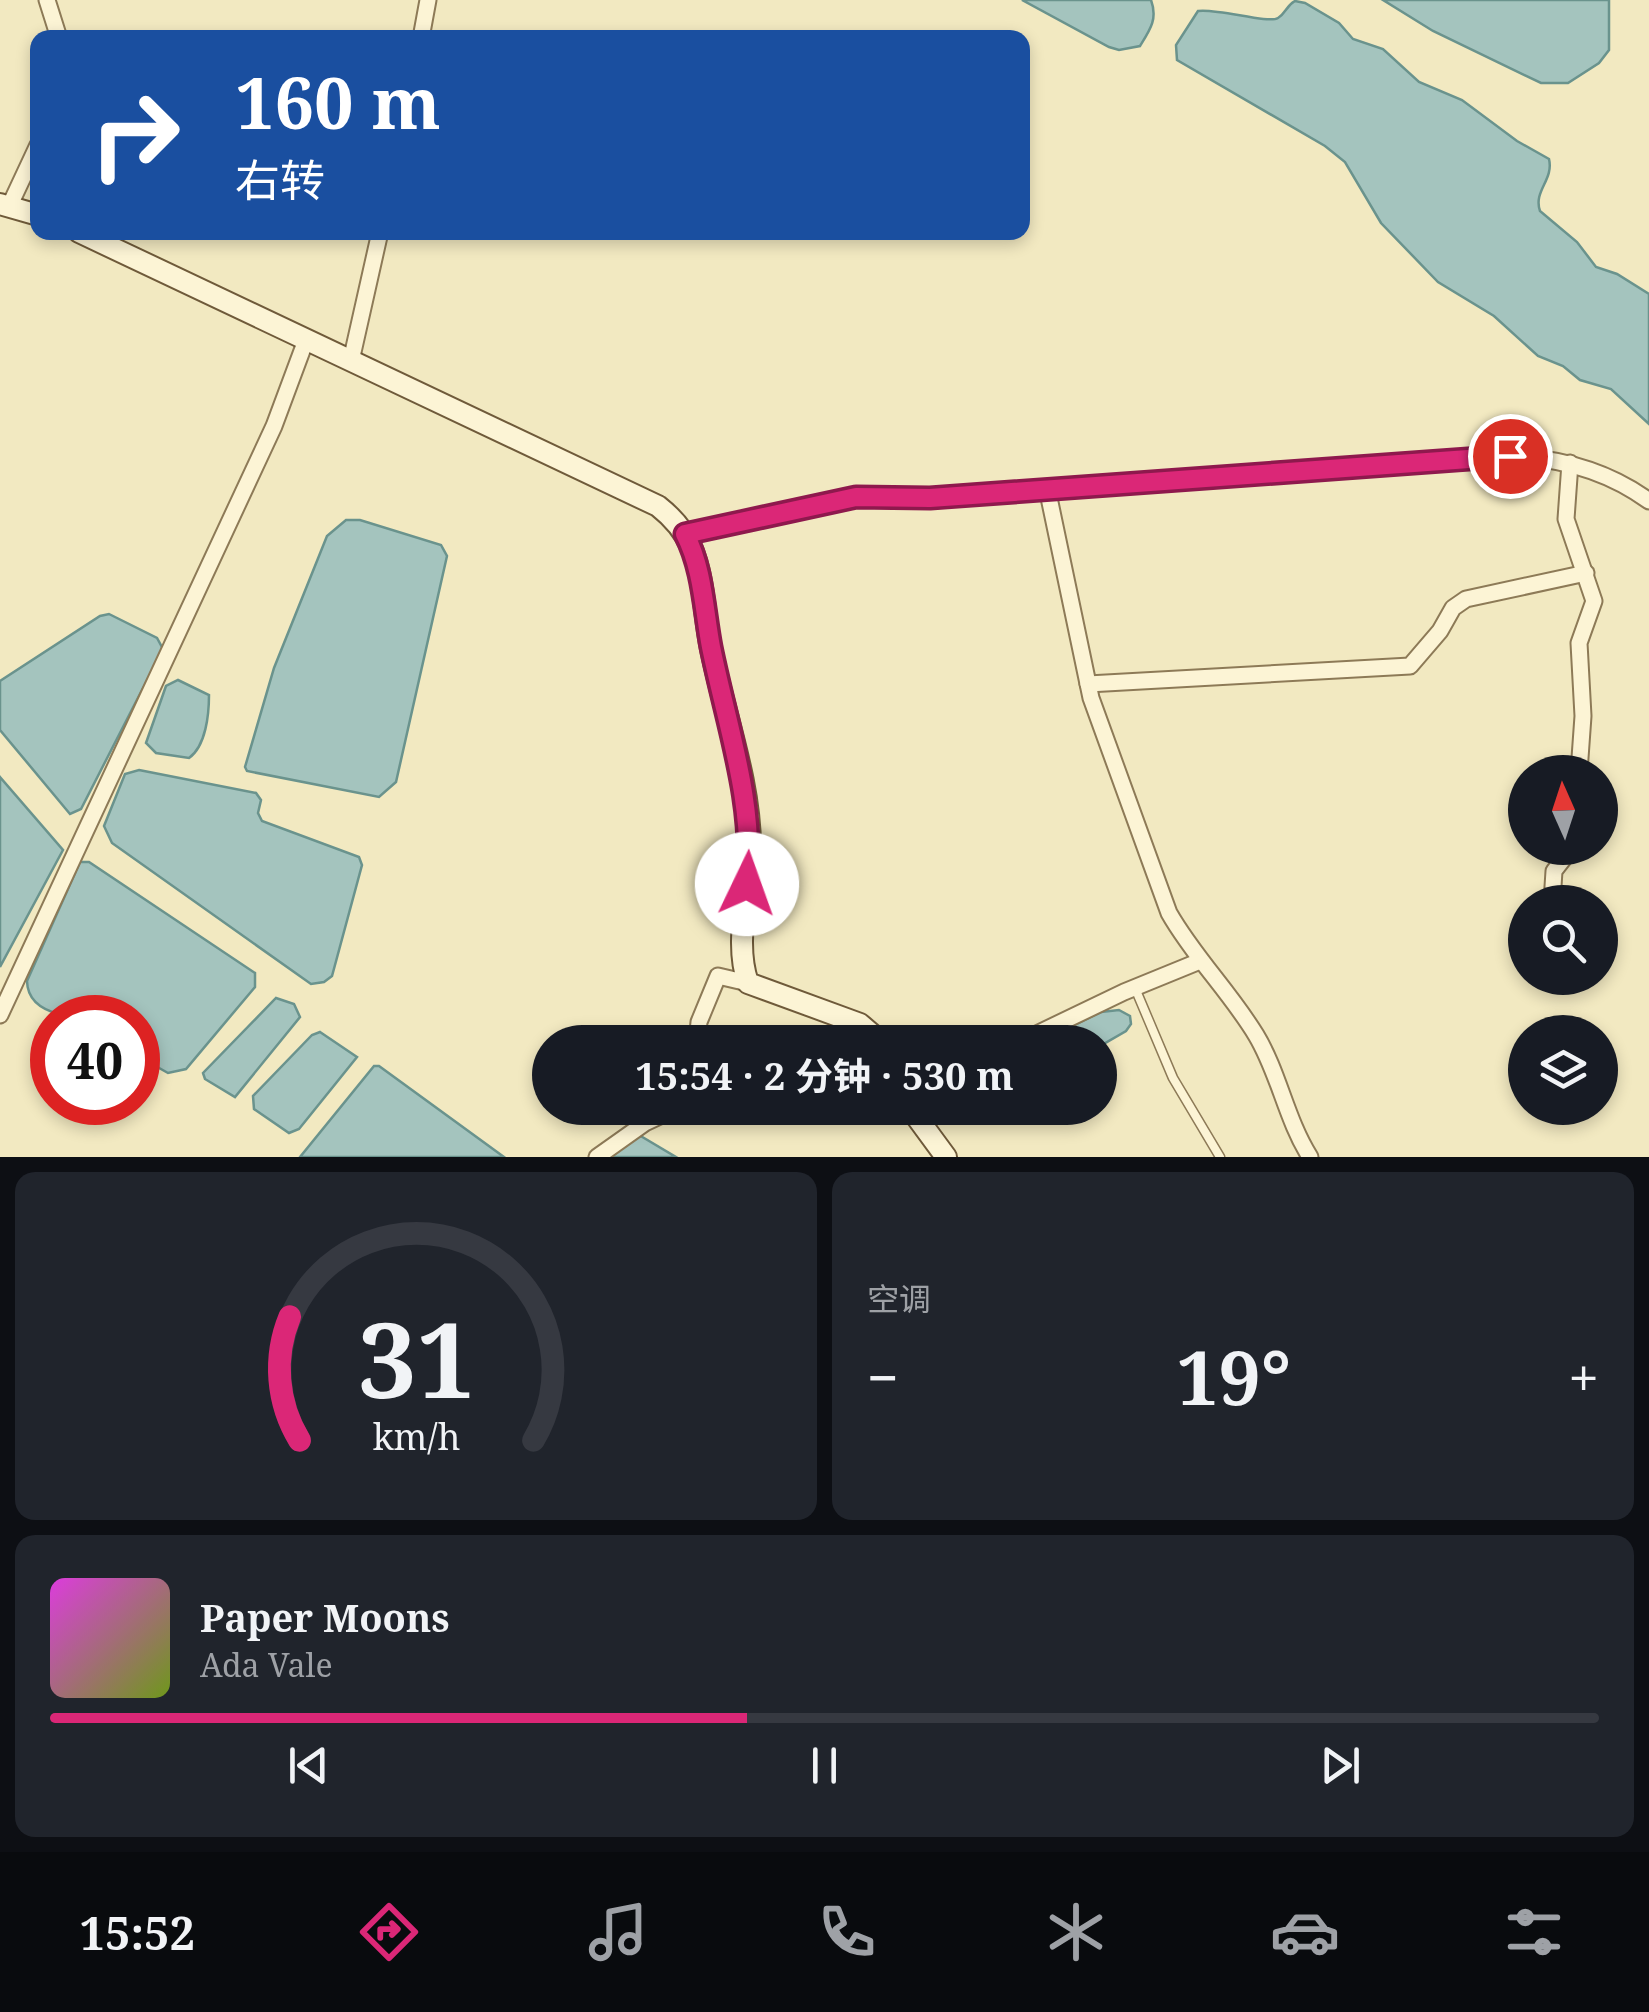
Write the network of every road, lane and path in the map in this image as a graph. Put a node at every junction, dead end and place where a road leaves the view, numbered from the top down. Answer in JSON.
{"nodes":[{"id":1,"x":47,"y":0,"type":"edge"},
{"id":2,"x":428,"y":0,"type":"edge"},
{"id":3,"x":56,"y":30,"type":"edge"},
{"id":4,"x":422,"y":30,"type":"edge"},
{"id":5,"x":30,"y":159,"type":"edge"},
{"id":6,"x":4,"y":206,"type":"edge"},
{"id":7,"x":30,"y":212,"type":"edge"},
{"id":8,"x":96,"y":240,"type":"edge"},
{"id":9,"x":378,"y":240,"type":"edge"},
{"id":10,"x":306,"y":340,"type":"junction"},
{"id":11,"x":351,"y":361,"type":"junction"},
{"id":12,"x":1570,"y":463,"type":"junction"},
{"id":13,"x":1048,"y":488,"type":"junction"},
{"id":14,"x":1649,"y":501,"type":"edge"},
{"id":15,"x":685,"y":534,"type":"junction"},
{"id":16,"x":1586,"y":573,"type":"junction"},
{"id":17,"x":1088,"y":684,"type":"junction"},
{"id":18,"x":1580,"y":755,"type":"edge"},
{"id":19,"x":1200,"y":962,"type":"junction"},
{"id":20,"x":748,"y":983,"type":"junction"},
{"id":21,"x":1135,"y":988,"type":"junction"},
{"id":22,"x":0,"y":1015,"type":"edge"},
{"id":23,"x":698,"y":1025,"type":"edge"},
{"id":24,"x":861,"y":1025,"type":"edge"},
{"id":25,"x":1056,"y":1025,"type":"edge"},
{"id":26,"x":644,"y":1125,"type":"edge"},
{"id":27,"x":924,"y":1125,"type":"edge"},
{"id":28,"x":598,"y":1157,"type":"edge"},
{"id":29,"x":946,"y":1157,"type":"edge"},
{"id":30,"x":1220,"y":1157,"type":"edge"},
{"id":31,"x":1310,"y":1157,"type":"edge"}],
"edges":[{"from":1,"to":3,"type":"street"},
{"from":2,"to":4,"type":"street"},
{"from":5,"to":6,"type":"street"},
{"from":6,"to":7,"type":"street"},
{"from":8,"to":10,"type":"street"},
{"from":9,"to":11,"type":"street"},
{"from":10,"to":11,"type":"street"},
{"from":10,"to":22,"type":"street"},
{"from":11,"to":15,"type":"street"},
{"from":12,"to":13,"type":"street"},
{"from":12,"to":14,"type":"street"},
{"from":12,"to":16,"type":"street"},
{"from":13,"to":15,"type":"street"},
{"from":13,"to":17,"type":"street"},
{"from":15,"to":20,"type":"street"},
{"from":16,"to":17,"type":"street"},
{"from":16,"to":18,"type":"street"},
{"from":17,"to":19,"type":"street"},
{"from":19,"to":21,"type":"street"},
{"from":19,"to":31,"type":"street"},
{"from":20,"to":23,"type":"street"},
{"from":20,"to":24,"type":"street"},
{"from":21,"to":25,"type":"street"},
{"from":21,"to":30,"type":"lane"},
{"from":26,"to":28,"type":"street"},
{"from":27,"to":29,"type":"street"}]}
